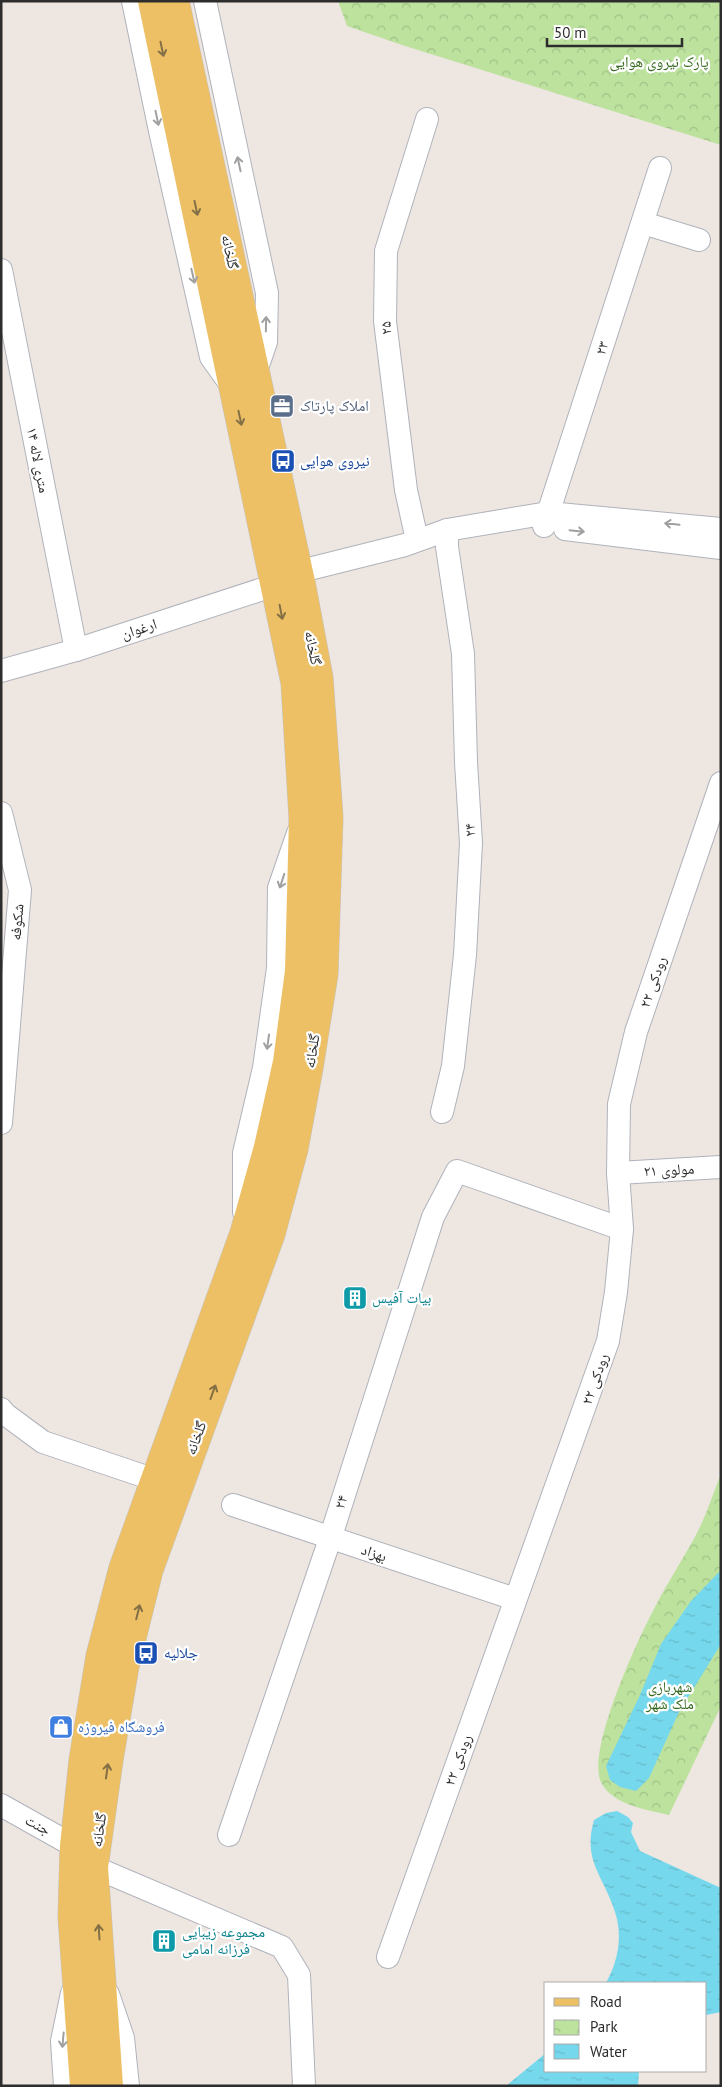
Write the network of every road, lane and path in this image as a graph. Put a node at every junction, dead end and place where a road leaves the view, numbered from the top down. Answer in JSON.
{"nodes":[{"id":1,"x":133,"y":1,"type":"edge"},
{"id":2,"x":152,"y":1,"type":"edge"},
{"id":3,"x":175,"y":1,"type":"edge"},
{"id":4,"x":205,"y":1,"type":"edge"},
{"id":5,"x":427,"y":119,"type":"dead end"},
{"id":6,"x":660,"y":168,"type":"dead end"},
{"id":7,"x":643,"y":223,"type":"junction"},
{"id":8,"x":699,"y":240,"type":"dead end"},
{"id":9,"x":1,"y":270,"type":"edge"},
{"id":10,"x":256,"y":371,"type":"junction"},
{"id":11,"x":234,"y":389,"type":"junction"},
{"id":12,"x":546,"y":520,"type":"junction"},
{"id":13,"x":721,"y":529,"type":"edge"},
{"id":14,"x":447,"y":538,"type":"junction"},
{"id":15,"x":417,"y":540,"type":"junction"},
{"id":16,"x":721,"y":548,"type":"edge"},
{"id":17,"x":291,"y":580,"type":"junction"},
{"id":18,"x":76,"y":650,"type":"junction"},
{"id":19,"x":1,"y":671,"type":"edge"},
{"id":20,"x":721,"y":783,"type":"edge"},
{"id":21,"x":1,"y":813,"type":"edge"},
{"id":22,"x":442,"y":1112,"type":"dead end"},
{"id":23,"x":1,"y":1123,"type":"edge"},
{"id":24,"x":721,"y":1167,"type":"edge"},
{"id":25,"x":618,"y":1174,"type":"junction"},
{"id":26,"x":622,"y":1229,"type":"junction"},
{"id":27,"x":1,"y":1409,"type":"edge"},
{"id":28,"x":166,"y":1483,"type":"junction"},
{"id":29,"x":233,"y":1505,"type":"dead end"},
{"id":30,"x":330,"y":1539,"type":"junction"},
{"id":31,"x":515,"y":1599,"type":"junction"},
{"id":32,"x":1,"y":1805,"type":"edge"},
{"id":33,"x":229,"y":1835,"type":"dead end"},
{"id":34,"x":74,"y":1846,"type":"junction"},
{"id":35,"x":94,"y":1866,"type":"junction"},
{"id":36,"x":388,"y":1957,"type":"dead end"},
{"id":37,"x":89,"y":1975,"type":"junction"},
{"id":38,"x":65,"y":2086,"type":"edge"},
{"id":39,"x":84,"y":2086,"type":"edge"},
{"id":40,"x":109,"y":2086,"type":"edge"},
{"id":41,"x":128,"y":2086,"type":"edge"},
{"id":42,"x":304,"y":2086,"type":"edge"}],
"edges":[{"from":1,"to":11,"type":"street","one_way":true},
{"from":2,"to":11,"type":"main road","name":"گلخانه","one_way":true},
{"from":3,"to":10,"type":"main road","name":"گلخانه"},
{"from":10,"to":4,"type":"street","one_way":true},
{"from":5,"to":15,"type":"street","name":"۲۵"},
{"from":6,"to":7,"type":"street","name":"۲۳"},
{"from":7,"to":8,"type":"street"},
{"from":7,"to":12,"type":"street","name":"۲۳"},
{"from":9,"to":18,"type":"street","name":"۱۴ متری لاله"},
{"from":10,"to":17,"type":"main road","name":"گلخانه"},
{"from":11,"to":17,"type":"main road","name":"گلخانه","one_way":true},
{"from":13,"to":12,"type":"street","one_way":true},
{"from":12,"to":14,"type":"street"},
{"from":12,"to":16,"type":"street","one_way":true},
{"from":14,"to":15,"type":"street"},
{"from":14,"to":17,"type":"street"},
{"from":14,"to":22,"type":"street","name":"۲۴"},
{"from":15,"to":17,"type":"street"},
{"from":17,"to":18,"type":"street","name":"ارغوان"},
{"from":17,"to":28,"type":"main road","name":"گلخانه","one_way":true},
{"from":28,"to":17,"type":"main road","name":"گلخانه","one_way":true},
{"from":18,"to":19,"type":"street","name":"ارغوان"},
{"from":20,"to":25,"type":"street","name":"رودکی ۲۲"},
{"from":21,"to":23,"type":"street","name":"شکوفه"},
{"from":24,"to":25,"type":"street","name":"مولوی ۲۱"},
{"from":25,"to":26,"type":"street","name":"رودکی ۲۲"},
{"from":26,"to":30,"type":"street","name":"۲۴"},
{"from":26,"to":31,"type":"street","name":"رودکی ۲۲"},
{"from":27,"to":28,"type":"street"},
{"from":28,"to":34,"type":"main road","name":"گلخانه"},
{"from":35,"to":28,"type":"main road","name":"گلخانه","one_way":true},
{"from":29,"to":30,"type":"street","name":"بهزاد"},
{"from":30,"to":31,"type":"street","name":"بهزاد"},
{"from":30,"to":33,"type":"street","name":"۲۴"},
{"from":31,"to":36,"type":"street","name":"رودکی ۲۲"},
{"from":32,"to":34,"type":"street","name":"جنت"},
{"from":34,"to":37,"type":"main road","name":"گلخانه"},
{"from":37,"to":35,"type":"main road","name":"گلخانه","one_way":true},
{"from":35,"to":42,"type":"street"},
{"from":37,"to":38,"type":"street","one_way":true},
{"from":37,"to":39,"type":"main road","name":"گلخانه"},
{"from":37,"to":40,"type":"main road","name":"گلخانه"},
{"from":37,"to":41,"type":"street"}]}
